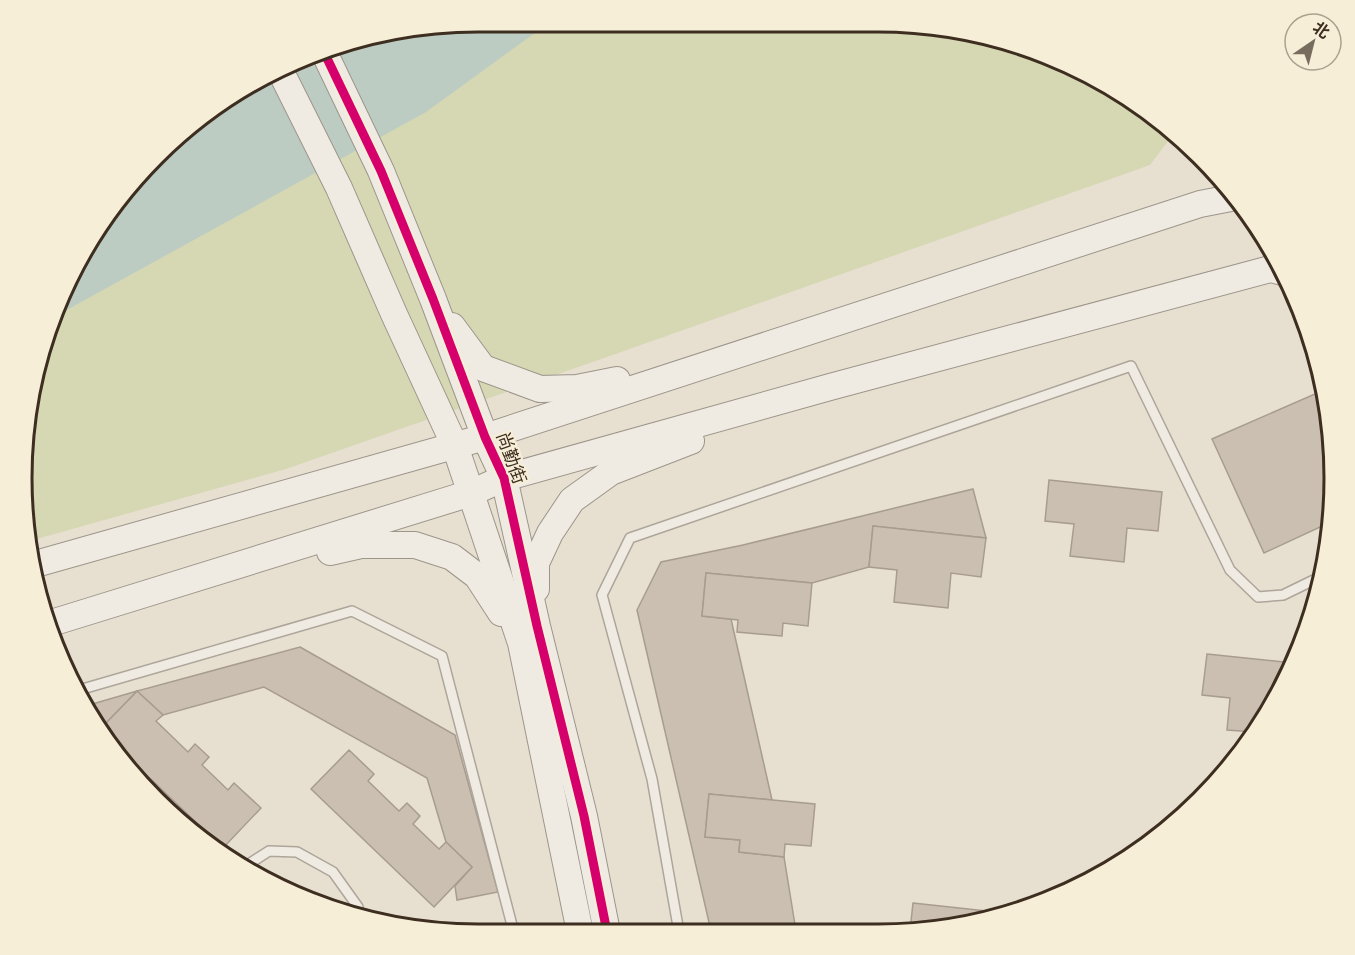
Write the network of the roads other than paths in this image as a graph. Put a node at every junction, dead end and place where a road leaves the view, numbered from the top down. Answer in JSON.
{"nodes":[{"id":1,"x":327,"y":58,"type":"edge"},
{"id":2,"x":283,"y":76,"type":"edge"},
{"id":3,"x":1226,"y":199,"type":"edge"},
{"id":4,"x":1272,"y":269,"type":"edge"},
{"id":5,"x":433,"y":299,"type":"junction"},
{"id":6,"x":810,"y":332,"type":"junction"},
{"id":7,"x":830,"y":387,"type":"junction"},
{"id":8,"x":486,"y":437,"type":"junction"},
{"id":9,"x":455,"y":446,"type":"junction"},
{"id":10,"x":504,"y":478,"type":"junction"},
{"id":11,"x":471,"y":493,"type":"junction"},
{"id":12,"x":39,"y":562,"type":"edge"},
{"id":13,"x":1311,"y":582,"type":"edge"},
{"id":14,"x":160,"y":590,"type":"junction"},
{"id":15,"x":55,"y":622,"type":"edge"},
{"id":16,"x":529,"y":634,"type":"junction"},
{"id":17,"x":85,"y":688,"type":"edge"},
{"id":18,"x":251,"y":862,"type":"edge"},
{"id":19,"x":358,"y":907,"type":"edge"},
{"id":20,"x":512,"y":924,"type":"edge"},
{"id":21,"x":579,"y":924,"type":"edge"},
{"id":22,"x":605,"y":924,"type":"edge"},
{"id":23,"x":678,"y":924,"type":"edge"}],
"edges":[{"from":1,"to":5,"type":"main road","name":"尚勤街"},
{"from":2,"to":9,"type":"main road","name":"尚勤街"},
{"from":3,"to":6,"type":"main road"},
{"from":4,"to":7,"type":"main road"},
{"from":5,"to":6,"type":"main road"},
{"from":5,"to":8,"type":"main road","name":"尚勤街"},
{"from":6,"to":8,"type":"main road"},
{"from":7,"to":10,"type":"main road"},
{"from":7,"to":16,"type":"main road"},
{"from":8,"to":9,"type":"main road"},
{"from":8,"to":10,"type":"main road","name":"尚勤街"},
{"from":9,"to":11,"type":"main road","name":"尚勤街"},
{"from":9,"to":12,"type":"main road"},
{"from":10,"to":11,"type":"main road"},
{"from":10,"to":16,"type":"main road","name":"尚勤街"},
{"from":11,"to":14,"type":"main road"},
{"from":11,"to":16,"type":"main road","name":"尚勤街"},
{"from":13,"to":23,"type":"lane"},
{"from":14,"to":15,"type":"main road"},
{"from":14,"to":16,"type":"main road"},
{"from":16,"to":21,"type":"main road","name":"尚勤街"},
{"from":16,"to":22,"type":"main road","name":"尚勤街"},
{"from":17,"to":20,"type":"lane"},
{"from":18,"to":19,"type":"lane"}]}
